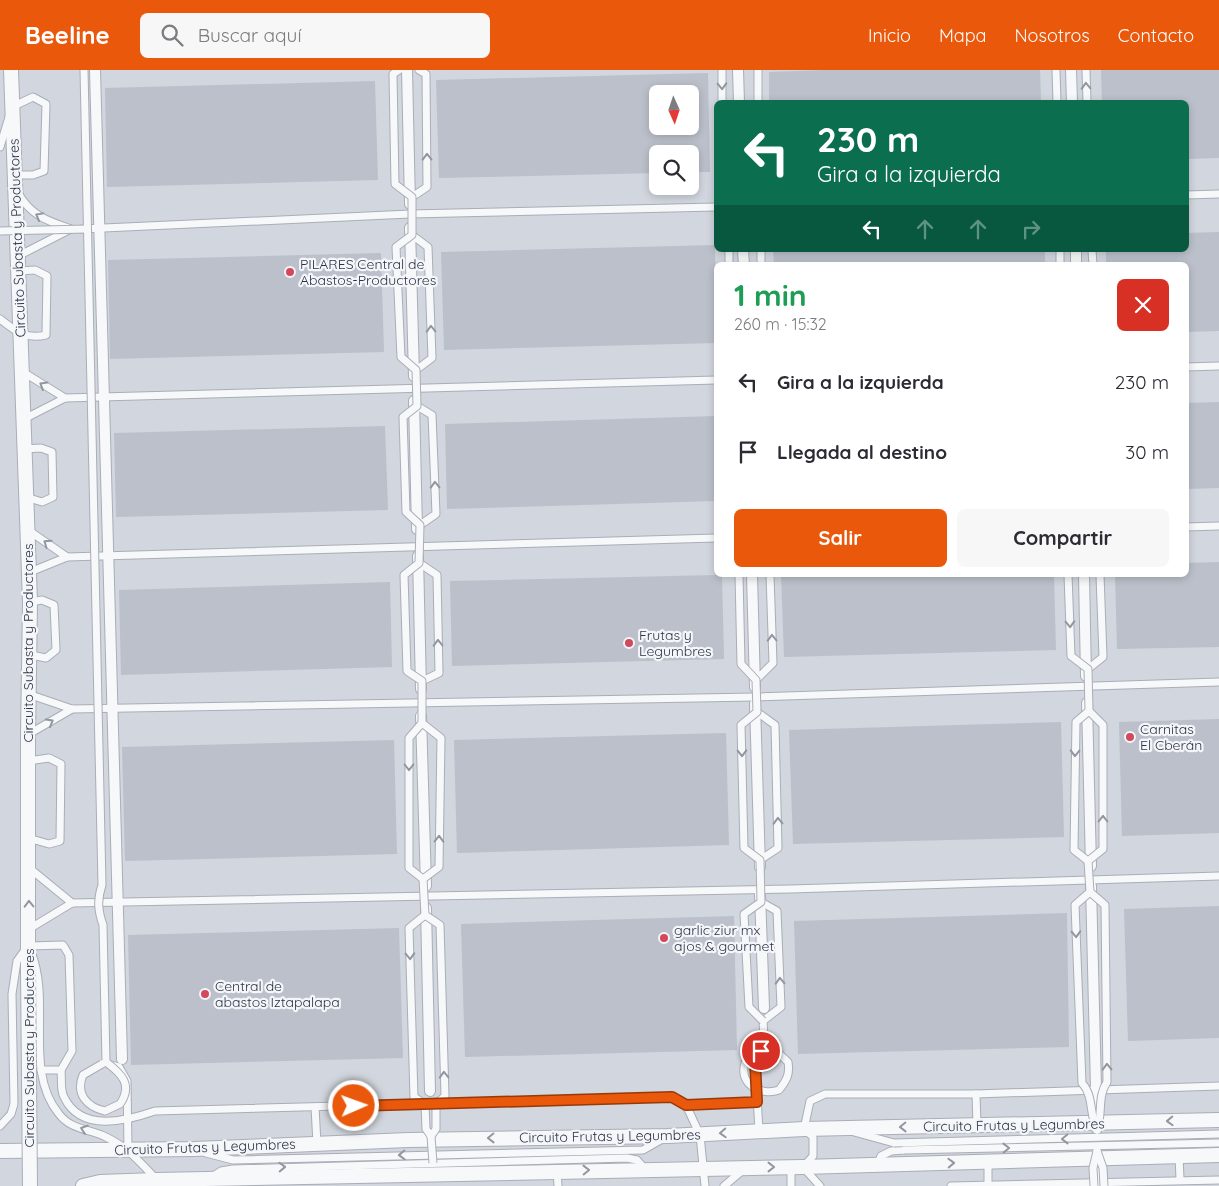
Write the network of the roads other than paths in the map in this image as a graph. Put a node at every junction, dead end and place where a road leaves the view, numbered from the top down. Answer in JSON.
{"nodes":[{"id":1,"x":12,"y":70,"type":"edge"},
{"id":2,"x":84,"y":70,"type":"edge"},
{"id":3,"x":94,"y":70,"type":"edge"},
{"id":4,"x":399,"y":70,"type":"edge"},
{"id":5,"x":406,"y":70,"type":"edge"},
{"id":6,"x":419,"y":70,"type":"edge"},
{"id":7,"x":722,"y":70,"type":"edge"},
{"id":8,"x":738,"y":70,"type":"edge"},
{"id":9,"x":758,"y":70,"type":"edge"},
{"id":10,"x":1056,"y":70,"type":"edge"},
{"id":11,"x":1071,"y":70,"type":"edge"},
{"id":12,"x":1086,"y":70,"type":"edge"},
{"id":13,"x":722,"y":100,"type":"edge"},
{"id":14,"x":739,"y":100,"type":"edge"},
{"id":15,"x":758,"y":100,"type":"edge"},
{"id":16,"x":1057,"y":100,"type":"edge"},
{"id":17,"x":1072,"y":100,"type":"edge"},
{"id":18,"x":1087,"y":100,"type":"edge"},
{"id":19,"x":13,"y":105,"type":"junction"},
{"id":20,"x":0,"y":147,"type":"edge"},
{"id":21,"x":16,"y":175,"type":"junction"},
{"id":22,"x":16,"y":190,"type":"junction"},
{"id":23,"x":1219,"y":194,"type":"edge"},
{"id":24,"x":1189,"y":195,"type":"edge"},
{"id":25,"x":412,"y":197,"type":"junction"},
{"id":26,"x":714,"y":207,"type":"edge"},
{"id":27,"x":410,"y":214,"type":"junction"},
{"id":28,"x":99,"y":227,"type":"junction"},
{"id":29,"x":72,"y":229,"type":"junction"},
{"id":30,"x":87,"y":229,"type":"junction"},
{"id":31,"x":0,"y":231,"type":"edge"},
{"id":32,"x":412,"y":235,"type":"junction"},
{"id":33,"x":18,"y":256,"type":"junction"},
{"id":34,"x":19,"y":271,"type":"junction"},
{"id":35,"x":0,"y":319,"type":"edge"},
{"id":36,"x":20,"y":334,"type":"junction"},
{"id":37,"x":1219,"y":366,"type":"edge"},
{"id":38,"x":1189,"y":367,"type":"edge"},
{"id":39,"x":416,"y":370,"type":"junction"},
{"id":40,"x":22,"y":372,"type":"junction"},
{"id":41,"x":714,"y":380,"type":"edge"},
{"id":42,"x":414,"y":388,"type":"junction"},
{"id":43,"x":104,"y":397,"type":"junction"},
{"id":44,"x":65,"y":398,"type":"junction"},
{"id":45,"x":417,"y":406,"type":"junction"},
{"id":46,"x":24,"y":418,"type":"junction"},
{"id":47,"x":24,"y":449,"type":"junction"},
{"id":48,"x":26,"y":497,"type":"junction"},
{"id":49,"x":420,"y":525,"type":"junction"},
{"id":50,"x":1219,"y":526,"type":"edge"},
{"id":51,"x":1189,"y":527,"type":"edge"},
{"id":52,"x":27,"y":530,"type":"junction"},
{"id":53,"x":714,"y":538,"type":"edge"},
{"id":54,"x":417,"y":546,"type":"junction"},
{"id":55,"x":109,"y":556,"type":"junction"},
{"id":56,"x":67,"y":557,"type":"junction"},
{"id":57,"x":419,"y":563,"type":"junction"},
{"id":58,"x":30,"y":572,"type":"junction"},
{"id":59,"x":739,"y":577,"type":"edge"},
{"id":60,"x":752,"y":577,"type":"edge"},
{"id":61,"x":770,"y":577,"type":"edge"},
{"id":62,"x":1068,"y":577,"type":"edge"},
{"id":63,"x":1084,"y":577,"type":"edge"},
{"id":64,"x":1100,"y":577,"type":"edge"},
{"id":65,"x":30,"y":602,"type":"junction"},
{"id":66,"x":30,"y":655,"type":"junction"},
{"id":67,"x":1088,"y":669,"type":"junction"},
{"id":68,"x":756,"y":680,"type":"junction"},
{"id":69,"x":422,"y":682,"type":"junction"},
{"id":70,"x":1219,"y":682,"type":"edge"},
{"id":71,"x":1086,"y":686,"type":"junction"},
{"id":72,"x":28,"y":694,"type":"junction"},
{"id":73,"x":755,"y":697,"type":"junction"},
{"id":74,"x":421,"y":703,"type":"junction"},
{"id":75,"x":111,"y":708,"type":"junction"},
{"id":76,"x":72,"y":710,"type":"junction"},
{"id":77,"x":1090,"y":711,"type":"junction"},
{"id":78,"x":757,"y":712,"type":"junction"},
{"id":79,"x":422,"y":723,"type":"junction"},
{"id":80,"x":28,"y":735,"type":"junction"},
{"id":81,"x":28,"y":762,"type":"junction"},
{"id":82,"x":28,"y":838,"type":"junction"},
{"id":83,"x":760,"y":860,"type":"junction"},
{"id":84,"x":1088,"y":861,"type":"junction"},
{"id":85,"x":28,"y":867,"type":"junction"},
{"id":86,"x":1219,"y":876,"type":"edge"},
{"id":87,"x":423,"y":879,"type":"junction"},
{"id":88,"x":1091,"y":880,"type":"junction"},
{"id":89,"x":760,"y":890,"type":"junction"},
{"id":90,"x":1090,"y":892,"type":"junction"},
{"id":91,"x":426,"y":898,"type":"junction"},
{"id":92,"x":118,"y":902,"type":"junction"},
{"id":93,"x":761,"y":902,"type":"junction"},
{"id":94,"x":72,"y":903,"type":"junction"},
{"id":95,"x":425,"y":915,"type":"junction"},
{"id":96,"x":29,"y":929,"type":"junction"},
{"id":97,"x":29,"y":946,"type":"junction"},
{"id":98,"x":764,"y":1008,"type":"dead end"},
{"id":99,"x":763,"y":1021,"type":"junction"},
{"id":100,"x":122,"y":1058,"type":"dead end"},
{"id":101,"x":41,"y":1070,"type":"junction"},
{"id":102,"x":62,"y":1070,"type":"junction"},
{"id":103,"x":1219,"y":1086,"type":"edge"},
{"id":104,"x":1096,"y":1091,"type":"junction"},
{"id":105,"x":430,"y":1092,"type":"dead end"},
{"id":106,"x":976,"y":1094,"type":"junction"},
{"id":107,"x":757,"y":1102,"type":"junction"},
{"id":108,"x":686,"y":1105,"type":"junction"},
{"id":109,"x":315,"y":1107,"type":"junction"},
{"id":110,"x":1219,"y":1120,"type":"edge"},
{"id":111,"x":127,"y":1121,"type":"junction"},
{"id":112,"x":0,"y":1126,"type":"edge"},
{"id":113,"x":977,"y":1126,"type":"junction"},
{"id":114,"x":841,"y":1128,"type":"junction"},
{"id":115,"x":804,"y":1129,"type":"junction"},
{"id":116,"x":758,"y":1131,"type":"junction"},
{"id":117,"x":1219,"y":1134,"type":"edge"},
{"id":118,"x":700,"y":1135,"type":"junction"},
{"id":119,"x":431,"y":1136,"type":"junction"},
{"id":120,"x":668,"y":1136,"type":"junction"},
{"id":121,"x":1097,"y":1141,"type":"junction"},
{"id":122,"x":1219,"y":1143,"type":"edge"},
{"id":123,"x":317,"y":1144,"type":"junction"},
{"id":124,"x":128,"y":1149,"type":"junction"},
{"id":125,"x":194,"y":1149,"type":"junction"},
{"id":126,"x":0,"y":1151,"type":"edge"},
{"id":127,"x":433,"y":1154,"type":"junction"},
{"id":128,"x":1219,"y":1155,"type":"edge"},
{"id":129,"x":1178,"y":1156,"type":"junction"},
{"id":130,"x":988,"y":1162,"type":"junction"},
{"id":131,"x":433,"y":1163,"type":"junction"},
{"id":132,"x":877,"y":1165,"type":"junction"},
{"id":133,"x":797,"y":1167,"type":"junction"},
{"id":134,"x":705,"y":1168,"type":"junction"},
{"id":135,"x":746,"y":1168,"type":"junction"},
{"id":136,"x":646,"y":1169,"type":"junction"},
{"id":137,"x":557,"y":1171,"type":"junction"},
{"id":138,"x":210,"y":1178,"type":"junction"},
{"id":139,"x":1180,"y":1179,"type":"junction"},
{"id":140,"x":1219,"y":1180,"type":"edge"},
{"id":141,"x":157,"y":1183,"type":"edge"},
{"id":142,"x":988,"y":1184,"type":"junction"},
{"id":143,"x":1098,"y":1185,"type":"edge"},
{"id":144,"x":30,"y":1186,"type":"edge"},
{"id":145,"x":83,"y":1186,"type":"edge"},
{"id":146,"x":558,"y":1186,"type":"edge"},
{"id":147,"x":705,"y":1186,"type":"edge"},
{"id":148,"x":724,"y":1186,"type":"edge"},
{"id":149,"x":791,"y":1186,"type":"edge"},
{"id":150,"x":820,"y":1186,"type":"edge"},
{"id":151,"x":951,"y":1186,"type":"edge"}],
"edges":[{"from":1,"to":19,"type":"street","name":"Circuito Subasta y Productores"},
{"from":2,"to":30,"type":"lane","bridge":true},
{"from":3,"to":28,"type":"street"},
{"from":4,"to":25,"type":"lane","bridge":true},
{"from":5,"to":27,"type":"street"},
{"from":25,"to":6,"type":"lane","one_way":true},
{"from":7,"to":13,"type":"lane","one_way":true},
{"from":8,"to":14,"type":"street"},
{"from":9,"to":15,"type":"lane"},
{"from":10,"to":16,"type":"lane"},
{"from":11,"to":17,"type":"street"},
{"from":18,"to":12,"type":"lane","one_way":true},
{"from":19,"to":20,"type":"lane"},
{"from":19,"to":21,"type":"street","name":"Circuito Subasta y Productores"},
{"from":19,"to":21,"type":"lane"},
{"from":21,"to":22,"type":"street","name":"Circuito Subasta y Productores"},
{"from":29,"to":22,"type":"lane","one_way":true},
{"from":22,"to":33,"type":"street","name":"Circuito Subasta y Productores"},
{"from":23,"to":24,"type":"lane"},
{"from":25,"to":32,"type":"lane","bridge":true},
{"from":26,"to":27,"type":"lane"},
{"from":27,"to":28,"type":"lane"},
{"from":27,"to":42,"type":"street"},
{"from":28,"to":29,"type":"lane"},
{"from":28,"to":43,"type":"street"},
{"from":29,"to":33,"type":"lane"},
{"from":30,"to":31,"type":"lane","bridge":true},
{"from":30,"to":111,"type":"lane","bridge":true},
{"from":32,"to":39,"type":"lane","bridge":true},
{"from":39,"to":32,"type":"lane","one_way":true},
{"from":33,"to":34,"type":"street","name":"Circuito Subasta y Productores"},
{"from":34,"to":36,"type":"street","name":"Circuito Subasta y Productores"},
{"from":34,"to":36,"type":"lane"},
{"from":35,"to":36,"type":"lane"},
{"from":36,"to":40,"type":"street","name":"Circuito Subasta y Productores"},
{"from":37,"to":38,"type":"lane"},
{"from":39,"to":45,"type":"lane","bridge":true},
{"from":44,"to":40,"type":"lane","one_way":true},
{"from":40,"to":46,"type":"street","name":"Circuito Subasta y Productores"},
{"from":41,"to":42,"type":"lane"},
{"from":42,"to":43,"type":"lane"},
{"from":42,"to":54,"type":"street"},
{"from":43,"to":44,"type":"lane"},
{"from":43,"to":55,"type":"street"},
{"from":44,"to":46,"type":"lane"},
{"from":45,"to":49,"type":"lane","bridge":true},
{"from":49,"to":45,"type":"lane","one_way":true},
{"from":46,"to":47,"type":"street","name":"Circuito Subasta y Productores"},
{"from":47,"to":48,"type":"street","name":"Circuito Subasta y Productores"},
{"from":47,"to":48,"type":"lane"},
{"from":48,"to":52,"type":"street","name":"Circuito Subasta y Productores"},
{"from":49,"to":57,"type":"lane","bridge":true},
{"from":50,"to":51,"type":"lane"},
{"from":56,"to":52,"type":"lane","one_way":true},
{"from":52,"to":58,"type":"street","name":"Circuito Subasta y Productores"},
{"from":53,"to":54,"type":"lane"},
{"from":54,"to":55,"type":"lane"},
{"from":54,"to":74,"type":"street"},
{"from":55,"to":56,"type":"lane"},
{"from":55,"to":75,"type":"street"},
{"from":56,"to":58,"type":"lane"},
{"from":57,"to":69,"type":"lane","bridge":true},
{"from":69,"to":57,"type":"lane","one_way":true},
{"from":58,"to":65,"type":"street","name":"Circuito Subasta y Productores"},
{"from":59,"to":68,"type":"lane","bridge":true},
{"from":60,"to":73,"type":"street"},
{"from":68,"to":61,"type":"lane","one_way":true},
{"from":62,"to":67,"type":"lane","one_way":true,"bridge":true},
{"from":63,"to":71,"type":"street"},
{"from":64,"to":67,"type":"lane"},
{"from":65,"to":66,"type":"street","name":"Circuito Subasta y Productores"},
{"from":65,"to":66,"type":"lane"},
{"from":66,"to":72,"type":"street","name":"Circuito Subasta y Productores"},
{"from":67,"to":77,"type":"lane","bridge":true},
{"from":68,"to":78,"type":"lane","bridge":true},
{"from":69,"to":79,"type":"lane","bridge":true},
{"from":70,"to":71,"type":"lane"},
{"from":71,"to":73,"type":"lane"},
{"from":71,"to":88,"type":"street"},
{"from":72,"to":76,"type":"lane"},
{"from":72,"to":80,"type":"street","name":"Circuito Subasta y Productores"},
{"from":73,"to":74,"type":"lane"},
{"from":73,"to":89,"type":"street"},
{"from":74,"to":75,"type":"lane"},
{"from":74,"to":91,"type":"street"},
{"from":75,"to":76,"type":"lane"},
{"from":75,"to":92,"type":"street"},
{"from":80,"to":76,"type":"lane","one_way":true},
{"from":84,"to":77,"type":"lane","one_way":true,"bridge":true},
{"from":77,"to":84,"type":"lane","one_way":true,"bridge":true},
{"from":78,"to":83,"type":"lane","one_way":true,"bridge":true},
{"from":83,"to":78,"type":"lane","one_way":true},
{"from":79,"to":87,"type":"lane","one_way":true,"bridge":true},
{"from":87,"to":79,"type":"lane","one_way":true,"bridge":true},
{"from":80,"to":81,"type":"street","name":"Circuito Subasta y Productores"},
{"from":81,"to":82,"type":"street","name":"Circuito Subasta y Productores"},
{"from":81,"to":82,"type":"lane"},
{"from":82,"to":85,"type":"street","name":"Circuito Subasta y Productores"},
{"from":83,"to":93,"type":"lane","bridge":true},
{"from":84,"to":90,"type":"lane","bridge":true},
{"from":85,"to":94,"type":"lane"},
{"from":96,"to":85,"type":"street","name":"Circuito Subasta y Productores","one_way":true},
{"from":86,"to":88,"type":"lane"},
{"from":87,"to":95,"type":"lane","bridge":true},
{"from":88,"to":89,"type":"lane"},
{"from":88,"to":104,"type":"street"},
{"from":89,"to":91,"type":"lane"},
{"from":89,"to":98,"type":"street"},
{"from":121,"to":90,"type":"lane","one_way":true,"bridge":true},
{"from":90,"to":121,"type":"lane","one_way":true,"bridge":true},
{"from":91,"to":92,"type":"lane"},
{"from":91,"to":105,"type":"street"},
{"from":92,"to":94,"type":"lane"},
{"from":92,"to":100,"type":"street"},
{"from":93,"to":99,"type":"lane","bridge":true},
{"from":99,"to":93,"type":"lane","one_way":true},
{"from":94,"to":96,"type":"lane"},
{"from":119,"to":95,"type":"lane","one_way":true,"bridge":true},
{"from":95,"to":119,"type":"lane","one_way":true,"bridge":true},
{"from":96,"to":97,"type":"street","name":"Circuito Subasta y Productores"},
{"from":97,"to":101,"type":"lane"},
{"from":97,"to":102,"type":"lane"},
{"from":97,"to":112,"type":"lane"},
{"from":97,"to":144,"type":"street","name":"Circuito Subasta y Productores","bridge":true},
{"from":99,"to":107,"type":"lane","bridge":true},
{"from":101,"to":102,"type":"lane"},
{"from":124,"to":101,"type":"lane","one_way":true},
{"from":102,"to":111,"type":"lane"},
{"from":103,"to":104,"type":"lane"},
{"from":104,"to":106,"type":"lane"},
{"from":104,"to":121,"type":"street"},
{"from":106,"to":113,"type":"lane"},
{"from":106,"to":115,"type":"lane"},
{"from":107,"to":108,"type":"lane"},
{"from":107,"to":116,"type":"lane"},
{"from":108,"to":109,"type":"lane"},
{"from":108,"to":118,"type":"lane"},
{"from":109,"to":111,"type":"lane"},
{"from":109,"to":123,"type":"lane"},
{"from":110,"to":121,"type":"street","name":"Circuito Frutas y Legumbres","one_way":true},
{"from":111,"to":124,"type":"lane"},
{"from":113,"to":114,"type":"street","name":"Circuito Frutas y Legumbres","one_way":true},
{"from":113,"to":121,"type":"street","name":"Circuito Frutas y Legumbres"},
{"from":114,"to":115,"type":"street","name":"Circuito Frutas y Legumbres"},
{"from":121,"to":114,"type":"lane","one_way":true,"bridge":true},
{"from":115,"to":116,"type":"street","name":"Circuito Frutas y Legumbres"},
{"from":115,"to":133,"type":"lane"},
{"from":116,"to":118,"type":"street","name":"Circuito Frutas y Legumbres","one_way":true},
{"from":117,"to":121,"type":"lane","bridge":true},
{"from":118,"to":120,"type":"street","name":"Circuito Frutas y Legumbres"},
{"from":118,"to":134,"type":"lane"},
{"from":119,"to":127,"type":"lane","bridge":true},
{"from":120,"to":123,"type":"street","name":"Circuito Frutas y Legumbres","one_way":true},
{"from":120,"to":127,"type":"lane"},
{"from":121,"to":122,"type":"lane","bridge":true},
{"from":121,"to":129,"type":"street"},
{"from":121,"to":130,"type":"street"},
{"from":132,"to":121,"type":"lane","one_way":true,"bridge":true},
{"from":121,"to":143,"type":"street"},
{"from":123,"to":125,"type":"street","name":"Circuito Frutas y Legumbres"},
{"from":124,"to":125,"type":"street","name":"Circuito Frutas y Legumbres"},
{"from":124,"to":126,"type":"street","name":"Circuito Frutas y Legumbres"},
{"from":124,"to":141,"type":"lane"},
{"from":127,"to":125,"type":"lane","one_way":true},
{"from":127,"to":131,"type":"lane","bridge":true},
{"from":128,"to":129,"type":"street"},
{"from":129,"to":139,"type":"lane"},
{"from":132,"to":130,"type":"street","one_way":true},
{"from":130,"to":142,"type":"lane"},
{"from":131,"to":136,"type":"lane"},
{"from":138,"to":131,"type":"lane","one_way":true},
{"from":132,"to":133,"type":"street"},
{"from":135,"to":133,"type":"street","one_way":true},
{"from":133,"to":149,"type":"lane"},
{"from":133,"to":150,"type":"lane"},
{"from":134,"to":135,"type":"street"},
{"from":134,"to":136,"type":"street"},
{"from":134,"to":147,"type":"lane"},
{"from":135,"to":148,"type":"lane"},
{"from":137,"to":136,"type":"street","one_way":true},
{"from":137,"to":138,"type":"street"},
{"from":137,"to":146,"type":"lane"},
{"from":138,"to":141,"type":"street"},
{"from":139,"to":140,"type":"lane"},
{"from":139,"to":143,"type":"lane"},
{"from":141,"to":145,"type":"street"},
{"from":142,"to":143,"type":"lane"},
{"from":142,"to":151,"type":"lane"}]}
